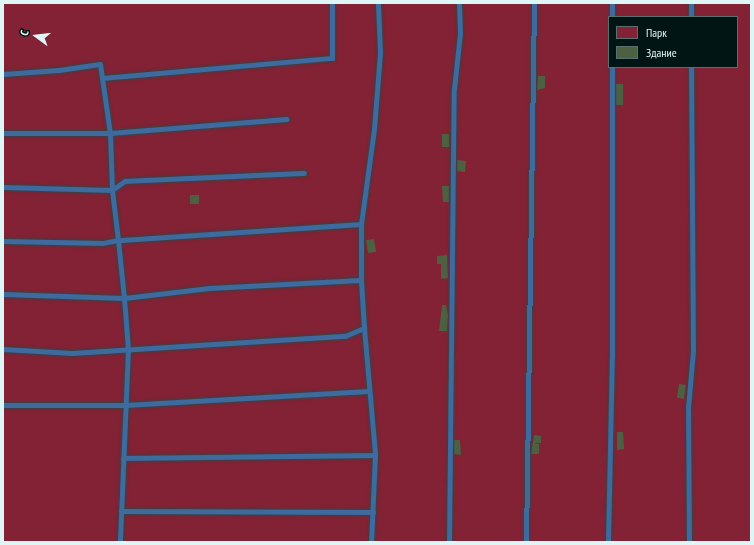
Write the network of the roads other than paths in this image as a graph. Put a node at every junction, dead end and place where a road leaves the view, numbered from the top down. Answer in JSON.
{"nodes":[{"id":1,"x":332,"y":3,"type":"edge"},
{"id":2,"x":378,"y":3,"type":"edge"},
{"id":3,"x":459,"y":3,"type":"edge"},
{"id":4,"x":534,"y":3,"type":"edge"},
{"id":5,"x":612,"y":3,"type":"edge"},
{"id":6,"x":691,"y":3,"type":"edge"},
{"id":7,"x":612,"y":16,"type":"edge"},
{"id":8,"x":691,"y":16,"type":"edge"},
{"id":9,"x":612,"y":68,"type":"edge"},
{"id":10,"x":691,"y":68,"type":"edge"},
{"id":11,"x":3,"y":74,"type":"edge"},
{"id":12,"x":102,"y":78,"type":"junction"},
{"id":13,"x":286,"y":119,"type":"dead end"},
{"id":14,"x":3,"y":133,"type":"edge"},
{"id":15,"x":110,"y":133,"type":"junction"},
{"id":16,"x":304,"y":173,"type":"dead end"},
{"id":17,"x":3,"y":187,"type":"edge"},
{"id":18,"x":112,"y":190,"type":"junction"},
{"id":19,"x":361,"y":224,"type":"junction"},
{"id":20,"x":118,"y":240,"type":"junction"},
{"id":21,"x":3,"y":241,"type":"edge"},
{"id":22,"x":361,"y":280,"type":"junction"},
{"id":23,"x":3,"y":294,"type":"edge"},
{"id":24,"x":124,"y":298,"type":"junction"},
{"id":25,"x":364,"y":328,"type":"junction"},
{"id":26,"x":3,"y":349,"type":"edge"},
{"id":27,"x":128,"y":349,"type":"junction"},
{"id":28,"x":369,"y":391,"type":"junction"},
{"id":29,"x":3,"y":405,"type":"edge"},
{"id":30,"x":126,"y":405,"type":"junction"},
{"id":31,"x":375,"y":455,"type":"junction"},
{"id":32,"x":123,"y":458,"type":"junction"},
{"id":33,"x":121,"y":511,"type":"junction"},
{"id":34,"x":373,"y":512,"type":"junction"},
{"id":35,"x":120,"y":542,"type":"edge"},
{"id":36,"x":371,"y":542,"type":"edge"},
{"id":37,"x":449,"y":542,"type":"edge"},
{"id":38,"x":526,"y":542,"type":"edge"},
{"id":39,"x":608,"y":542,"type":"edge"},
{"id":40,"x":689,"y":542,"type":"edge"}],
"edges":[{"from":1,"to":12,"type":"lane"},
{"from":2,"to":19,"type":"lane"},
{"from":3,"to":37,"type":"lane"},
{"from":4,"to":38,"type":"lane"},
{"from":5,"to":7,"type":"lane"},
{"from":6,"to":8,"type":"lane"},
{"from":9,"to":39,"type":"lane"},
{"from":10,"to":40,"type":"lane"},
{"from":11,"to":12,"type":"lane"},
{"from":12,"to":15,"type":"lane"},
{"from":13,"to":15,"type":"lane"},
{"from":14,"to":15,"type":"lane"},
{"from":15,"to":18,"type":"lane"},
{"from":16,"to":18,"type":"lane"},
{"from":17,"to":18,"type":"lane"},
{"from":18,"to":20,"type":"lane"},
{"from":19,"to":20,"type":"lane"},
{"from":19,"to":22,"type":"lane"},
{"from":20,"to":21,"type":"lane"},
{"from":20,"to":24,"type":"lane"},
{"from":22,"to":24,"type":"lane"},
{"from":22,"to":25,"type":"lane"},
{"from":23,"to":24,"type":"lane"},
{"from":24,"to":27,"type":"lane"},
{"from":25,"to":27,"type":"lane"},
{"from":25,"to":28,"type":"lane"},
{"from":26,"to":27,"type":"lane"},
{"from":27,"to":30,"type":"lane"},
{"from":28,"to":30,"type":"lane"},
{"from":28,"to":31,"type":"lane"},
{"from":29,"to":30,"type":"lane"},
{"from":30,"to":32,"type":"lane"},
{"from":31,"to":32,"type":"lane"},
{"from":31,"to":34,"type":"lane"},
{"from":32,"to":33,"type":"lane"},
{"from":33,"to":34,"type":"lane"},
{"from":33,"to":35,"type":"lane"},
{"from":34,"to":36,"type":"lane"}]}
